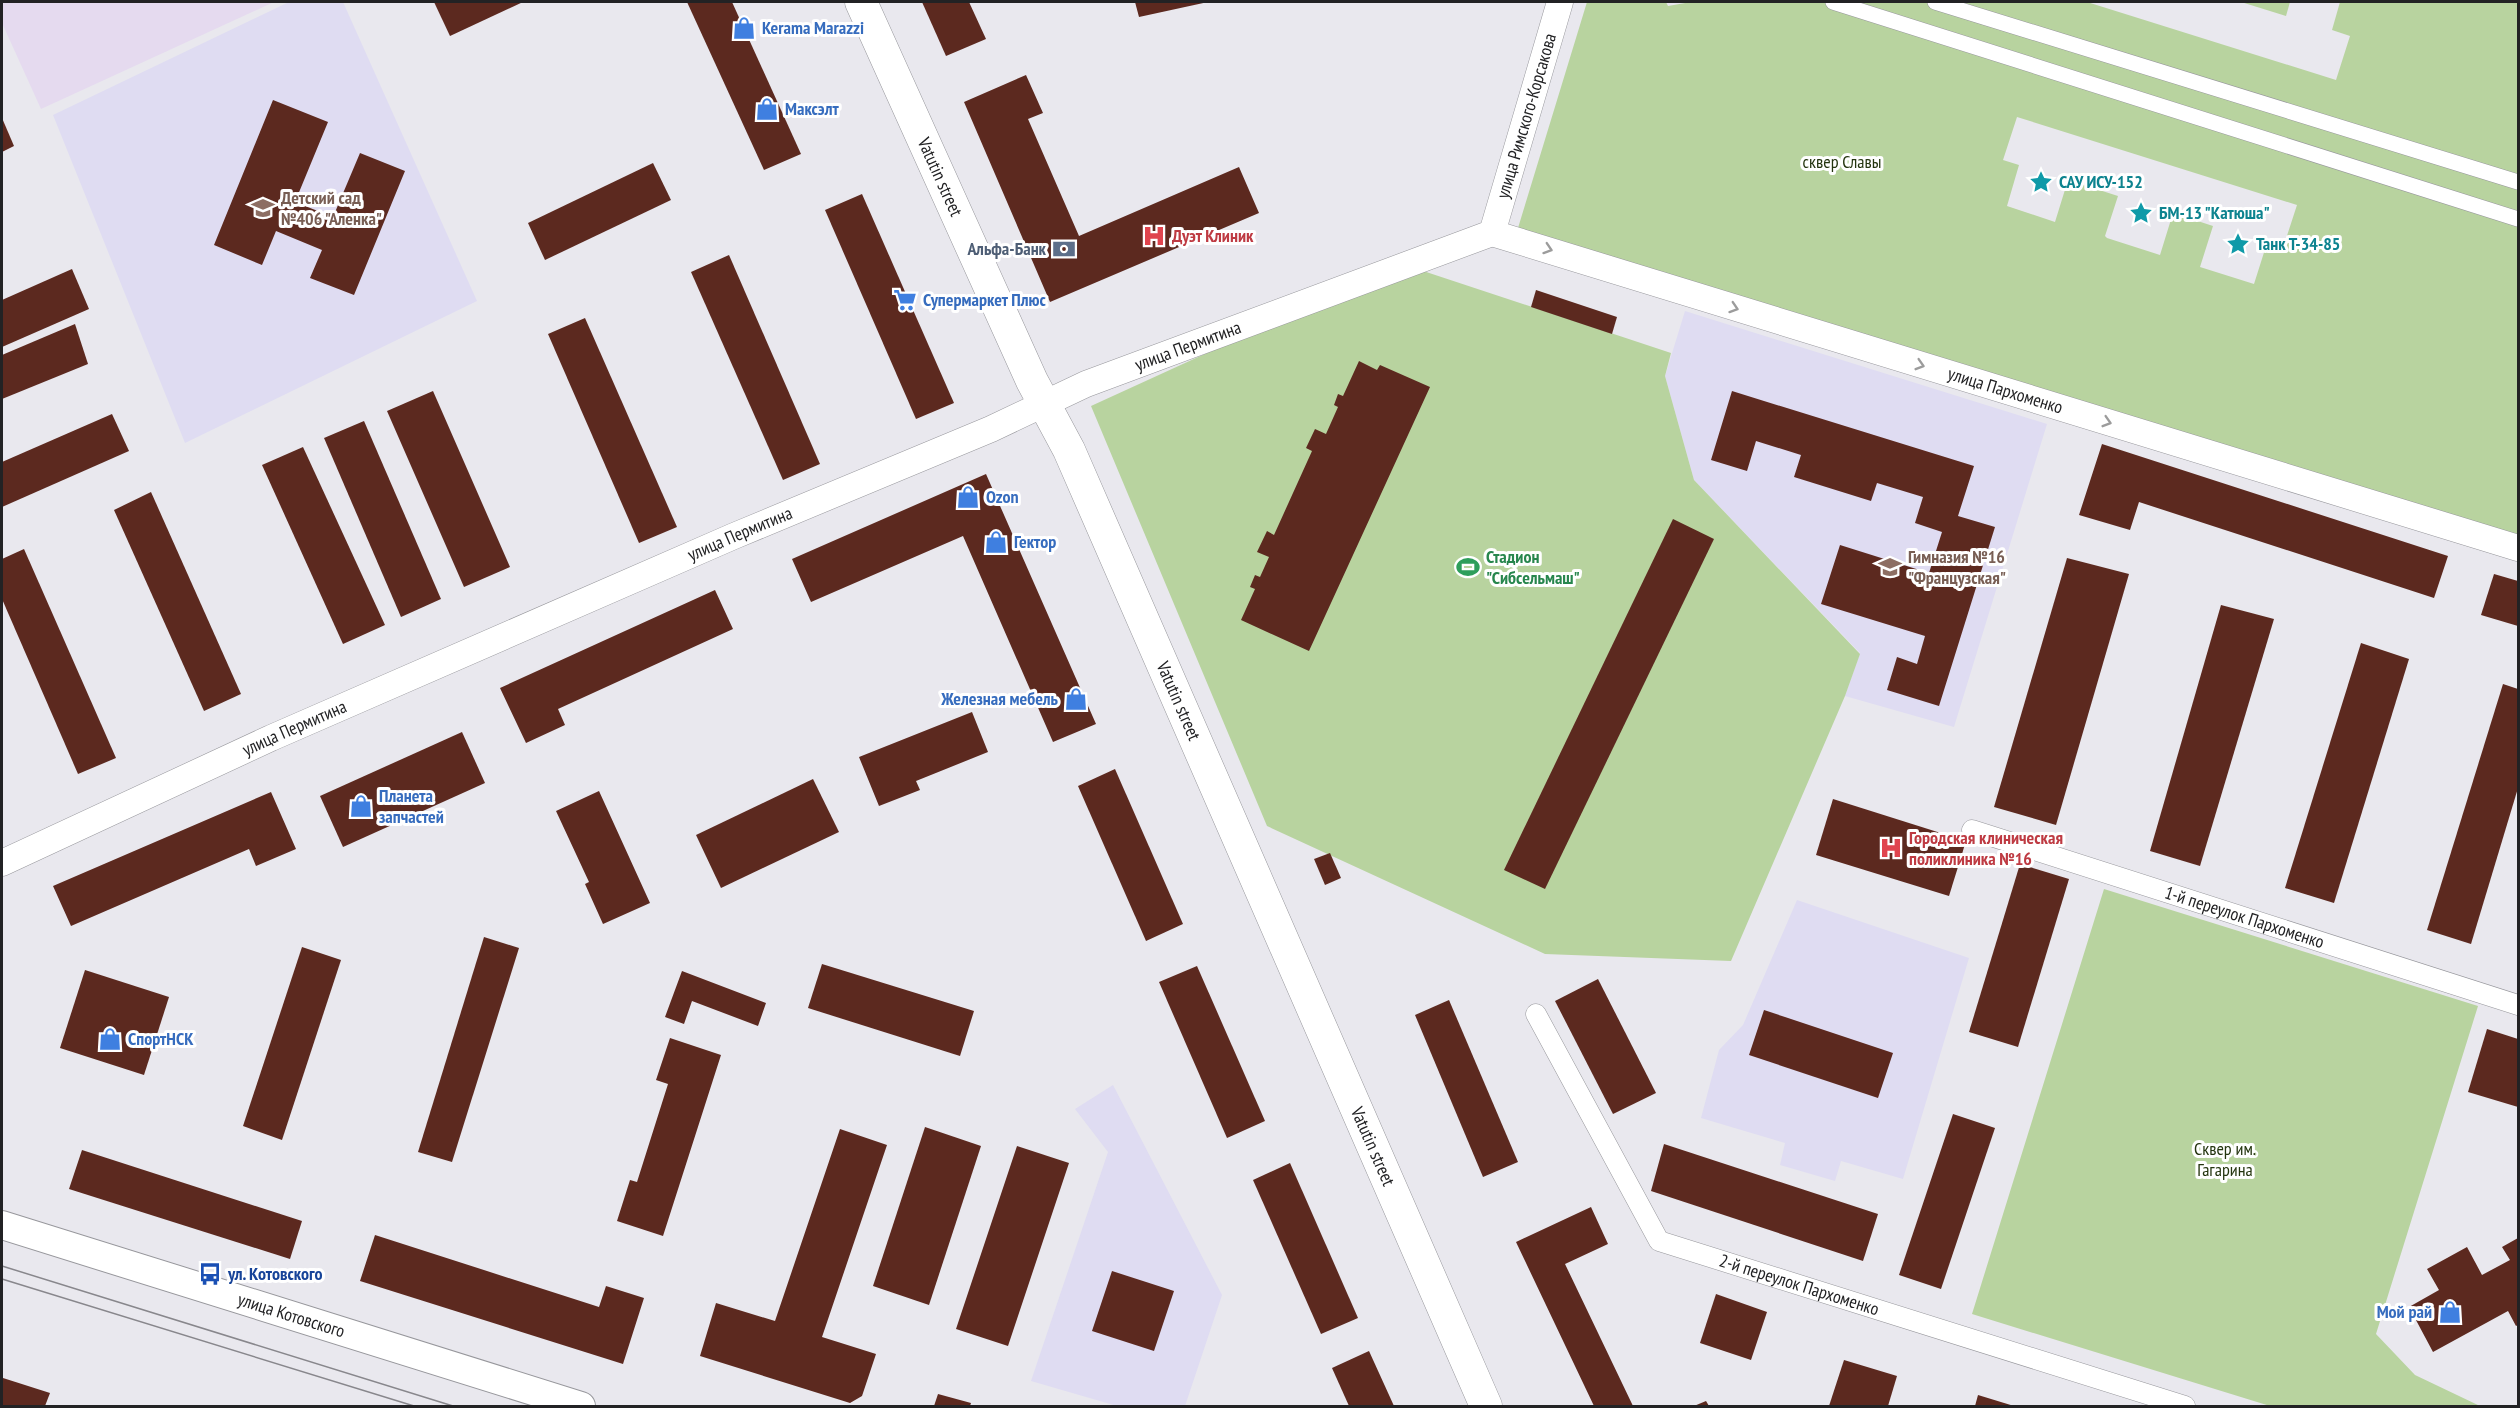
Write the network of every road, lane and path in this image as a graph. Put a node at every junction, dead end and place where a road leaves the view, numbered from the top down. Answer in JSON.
{"nodes":[{"id":1,"x":861,"y":2,"type":"edge"},
{"id":2,"x":1560,"y":2,"type":"edge"},
{"id":3,"x":1833,"y":2,"type":"edge"},
{"id":4,"x":1935,"y":2,"type":"edge"},
{"id":5,"x":2518,"y":182,"type":"edge"},
{"id":6,"x":2518,"y":219,"type":"edge"},
{"id":7,"x":1492,"y":232,"type":"junction"},
{"id":8,"x":1044,"y":404,"type":"junction"},
{"id":9,"x":2518,"y":548,"type":"edge"},
{"id":10,"x":1972,"y":830,"type":"dead end"},
{"id":11,"x":2,"y":863,"type":"edge"},
{"id":12,"x":2518,"y":1005,"type":"edge"},
{"id":13,"x":1536,"y":1014,"type":"dead end"},
{"id":14,"x":2,"y":1224,"type":"edge"},
{"id":15,"x":581,"y":1407,"type":"edge"},
{"id":16,"x":1486,"y":1407,"type":"edge"},
{"id":17,"x":2185,"y":1407,"type":"edge"}],
"edges":[{"from":1,"to":8,"type":"main road","name":"Vatutin street"},
{"from":2,"to":7,"type":"street","name":"улица Римского-Корсакова"},
{"from":3,"to":6,"type":"street"},
{"from":4,"to":5,"type":"street"},
{"from":7,"to":8,"type":"street","name":"улица Пермитина"},
{"from":7,"to":9,"type":"street","name":"улица Пархоменко","one_way":true},
{"from":8,"to":11,"type":"street","name":"улица Пермитина"},
{"from":8,"to":16,"type":"main road","name":"Vatutin street"},
{"from":10,"to":12,"type":"street","name":"1-й переулок Пархоменко"},
{"from":13,"to":17,"type":"street","name":"2-й переулок Пархоменко"},
{"from":14,"to":15,"type":"main road","name":"улица Котовского"}]}
